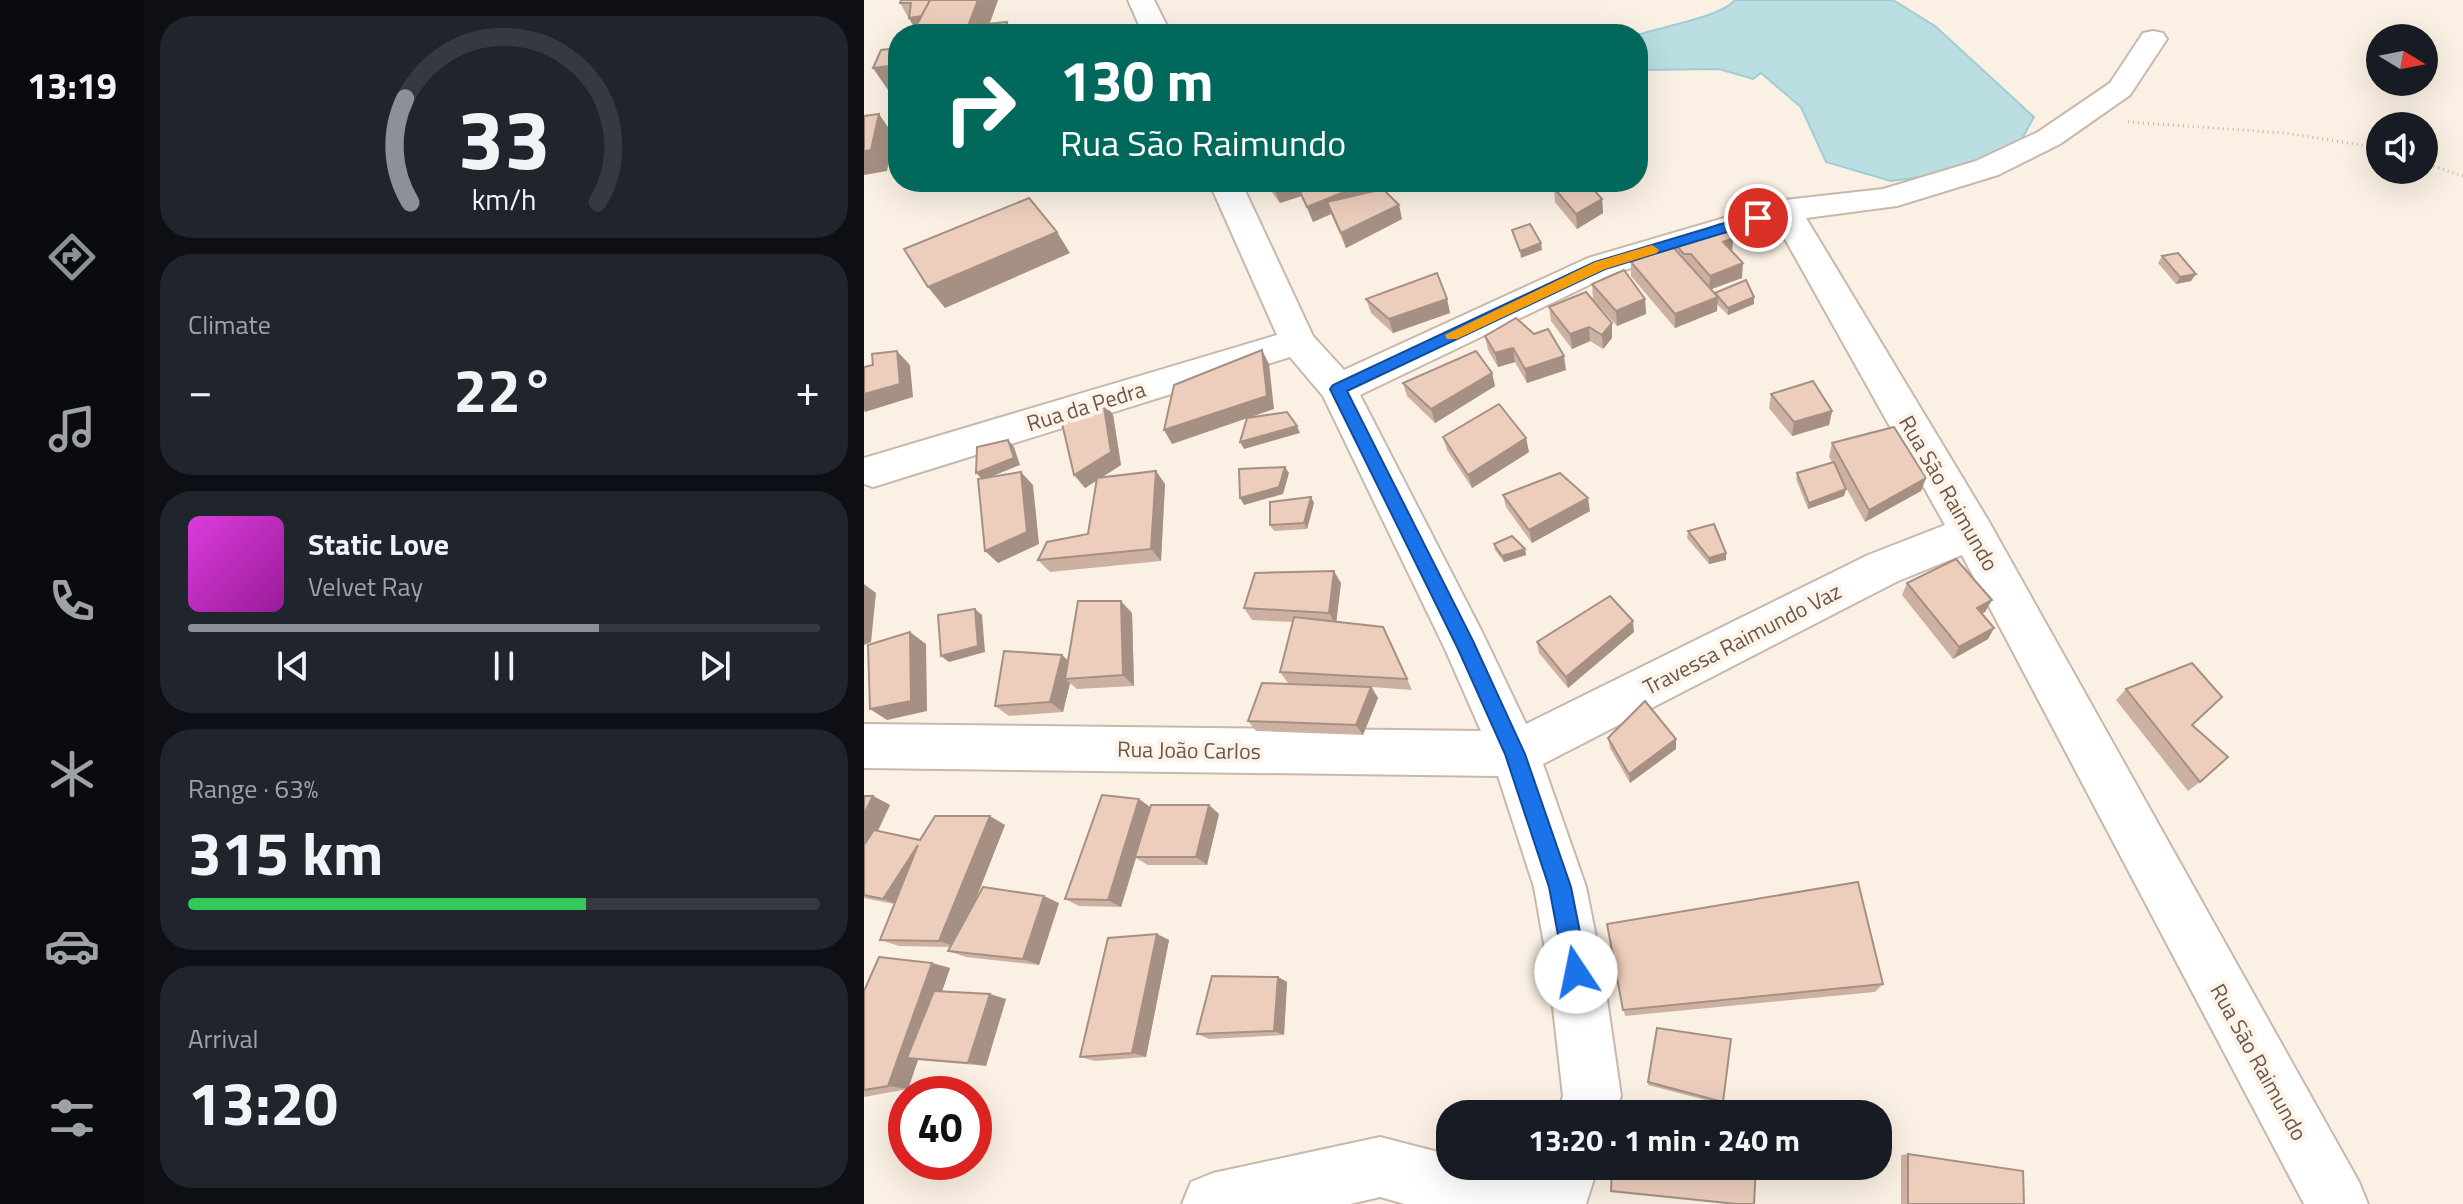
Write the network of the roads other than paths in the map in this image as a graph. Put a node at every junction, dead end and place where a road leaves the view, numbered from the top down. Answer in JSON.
{"nodes":[{"id":1,"x":1141,"y":0,"type":"edge"},
{"id":2,"x":1152,"y":24,"type":"edge"},
{"id":3,"x":2153,"y":39,"type":"dead end"},
{"id":4,"x":1230,"y":192,"type":"edge"},
{"id":5,"x":1785,"y":210,"type":"junction"},
{"id":6,"x":1298,"y":342,"type":"junction"},
{"id":7,"x":1338,"y":389,"type":"junction"},
{"id":8,"x":873,"y":471,"type":"dead end"},
{"id":9,"x":1973,"y":532,"type":"junction"},
{"id":10,"x":864,"y":746,"type":"edge"},
{"id":11,"x":1515,"y":754,"type":"junction"},
{"id":12,"x":1591,"y":1100,"type":"edge"},
{"id":13,"x":1563,"y":1180,"type":"edge"},
{"id":14,"x":1213,"y":1204,"type":"edge"},
{"id":15,"x":1518,"y":1204,"type":"edge"},
{"id":16,"x":1555,"y":1204,"type":"edge"},
{"id":17,"x":2337,"y":1204,"type":"edge"}],
"edges":[{"from":1,"to":2,"type":"street"},
{"from":3,"to":5,"type":"street"},
{"from":4,"to":6,"type":"street"},
{"from":5,"to":7,"type":"street"},
{"from":5,"to":9,"type":"street","name":"Rua São Raimundo"},
{"from":6,"to":7,"type":"street"},
{"from":6,"to":8,"type":"street","name":"Rua da Pedra"},
{"from":7,"to":11,"type":"street"},
{"from":9,"to":11,"type":"street","name":"Travessa Raimundo Vaz"},
{"from":9,"to":17,"type":"street","name":"Rua São Raimundo"},
{"from":10,"to":11,"type":"street","name":"Rua João Carlos"},
{"from":11,"to":12,"type":"street"},
{"from":13,"to":16,"type":"street"},
{"from":14,"to":15,"type":"street"}]}
